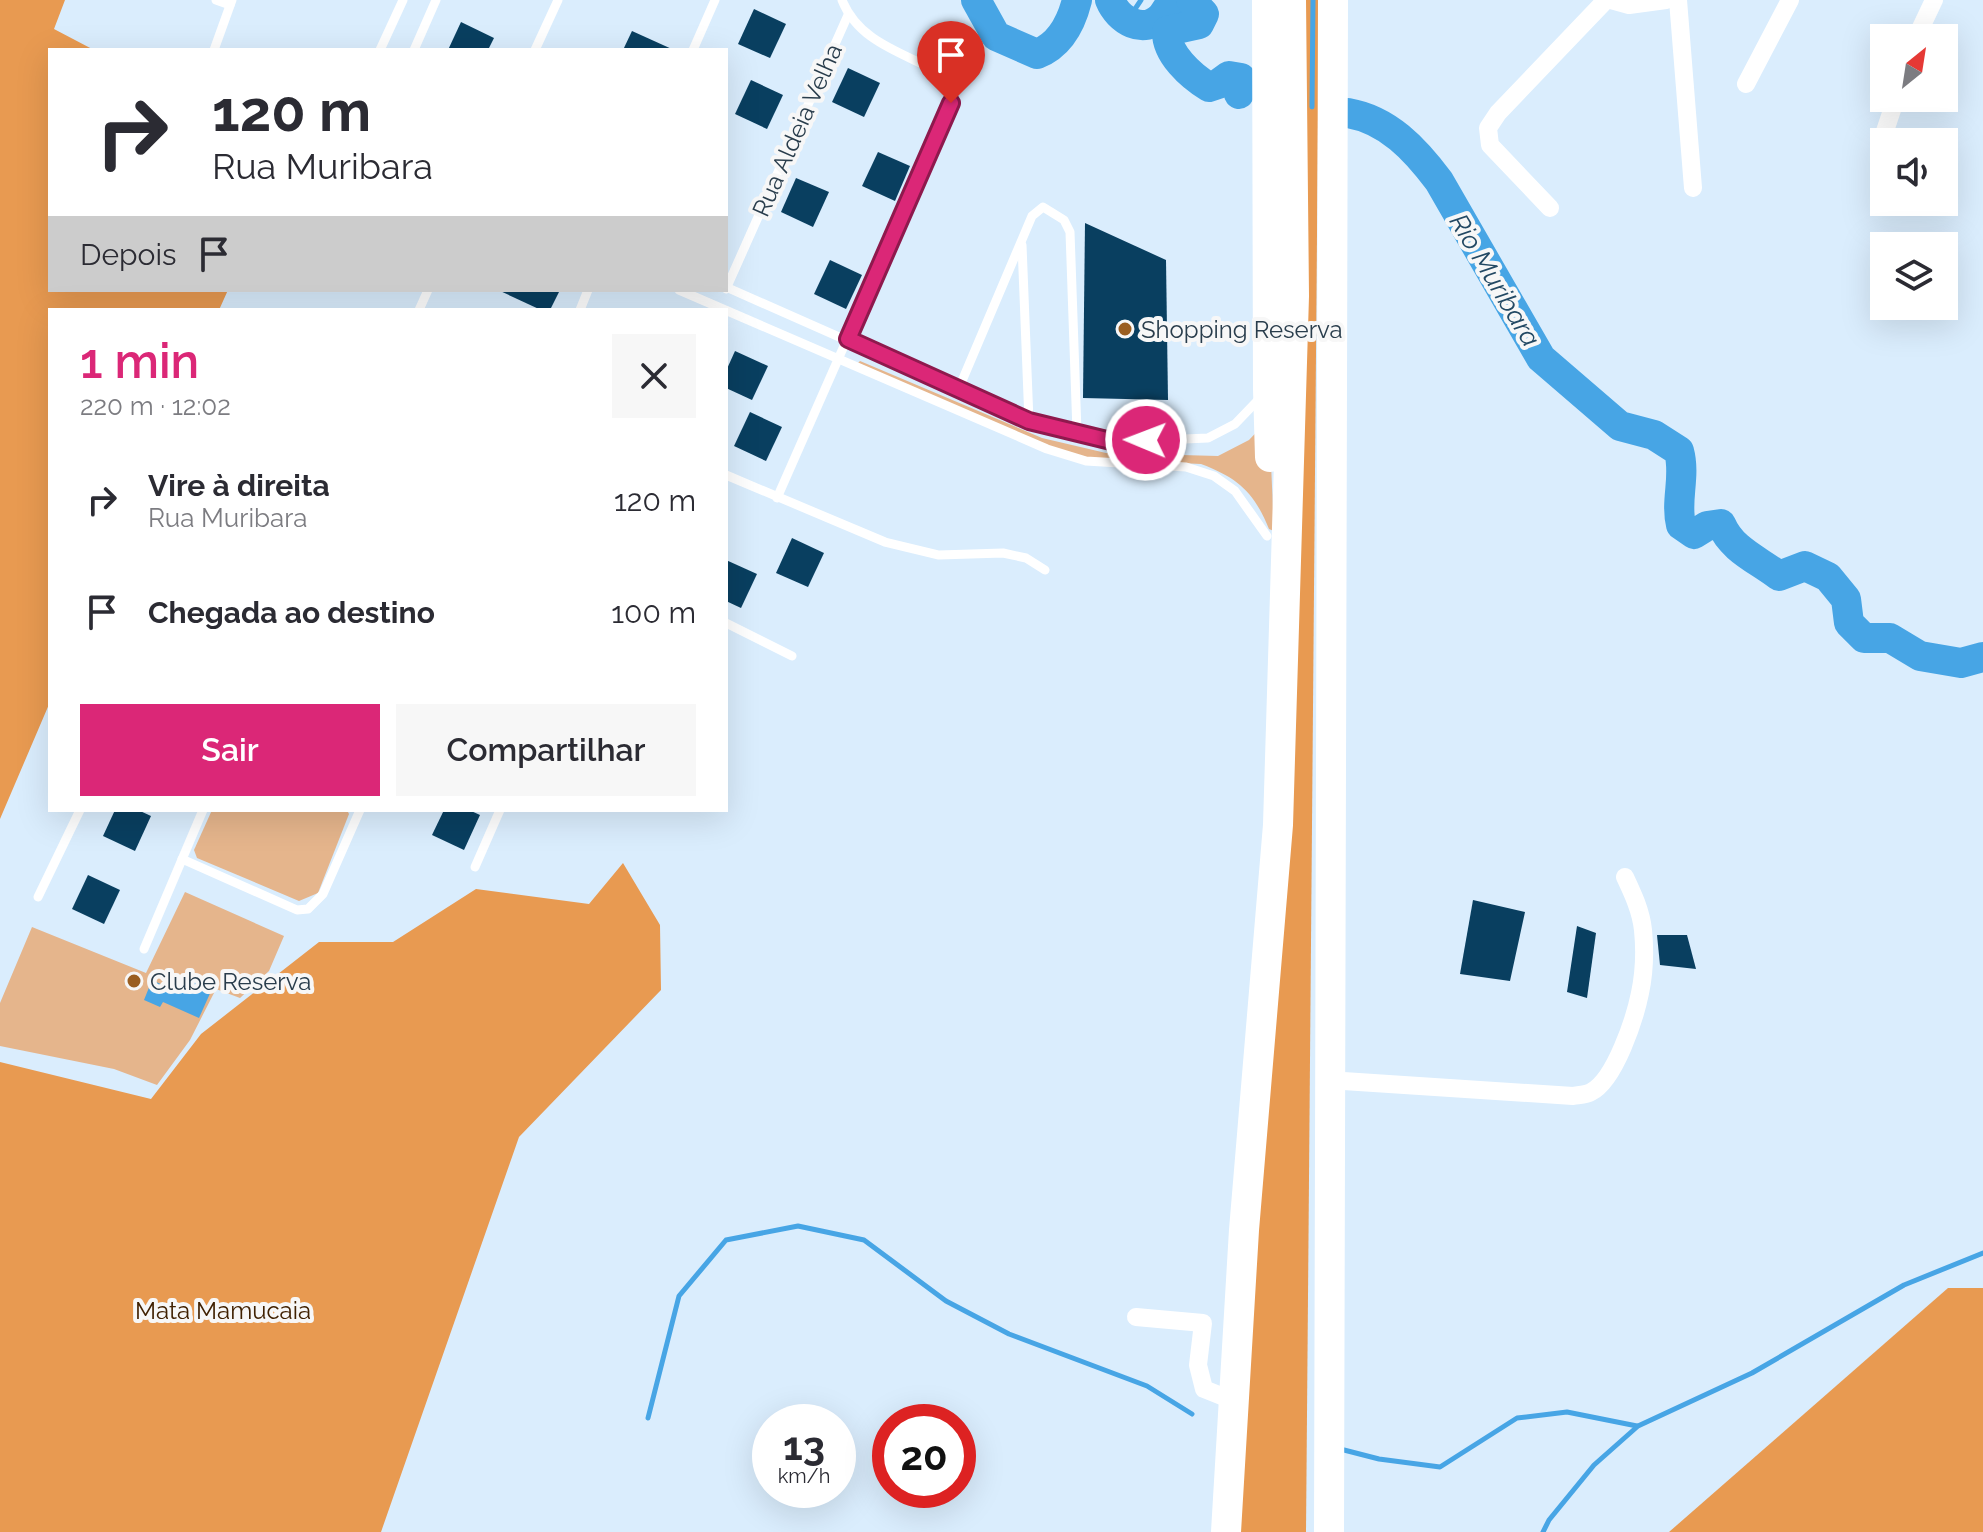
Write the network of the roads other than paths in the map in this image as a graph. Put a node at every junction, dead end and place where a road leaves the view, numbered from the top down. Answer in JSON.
{"nodes":[{"id":1,"x":216,"y":0,"type":"edge"},
{"id":2,"x":403,"y":0,"type":"edge"},
{"id":3,"x":436,"y":0,"type":"edge"},
{"id":4,"x":558,"y":0,"type":"edge"},
{"id":5,"x":715,"y":0,"type":"edge"},
{"id":6,"x":842,"y":0,"type":"edge"},
{"id":7,"x":1267,"y":0,"type":"edge"},
{"id":8,"x":1291,"y":0,"type":"edge"},
{"id":9,"x":1333,"y":0,"type":"edge"},
{"id":10,"x":1609,"y":0,"type":"edge"},
{"id":11,"x":1666,"y":0,"type":"edge"},
{"id":12,"x":1678,"y":0,"type":"edge"},
{"id":13,"x":1790,"y":0,"type":"edge"},
{"id":14,"x":1934,"y":0,"type":"edge"},
{"id":15,"x":231,"y":3,"type":"edge"},
{"id":16,"x":848,"y":15,"type":"junction"},
{"id":17,"x":1923,"y":24,"type":"edge"},
{"id":18,"x":215,"y":48,"type":"edge"},
{"id":19,"x":381,"y":48,"type":"edge"},
{"id":20,"x":415,"y":48,"type":"edge"},
{"id":21,"x":536,"y":48,"type":"edge"},
{"id":22,"x":694,"y":48,"type":"edge"},
{"id":23,"x":1746,"y":84,"type":"dead end"},
{"id":24,"x":1693,"y":188,"type":"dead end"},
{"id":25,"x":1550,"y":208,"type":"dead end"},
{"id":26,"x":1021,"y":242,"type":"junction"},
{"id":27,"x":728,"y":284,"type":"edge"},
{"id":28,"x":728,"y":289,"type":"edge"},
{"id":29,"x":683,"y":292,"type":"edge"},
{"id":30,"x":717,"y":308,"type":"edge"},
{"id":31,"x":728,"y":313,"type":"edge"},
{"id":32,"x":848,"y":339,"type":"junction"},
{"id":33,"x":840,"y":359,"type":"junction"},
{"id":34,"x":959,"y":388,"type":"junction"},
{"id":35,"x":1268,"y":389,"type":"junction"},
{"id":36,"x":984,"y":400,"type":"junction"},
{"id":37,"x":978,"y":421,"type":"junction"},
{"id":38,"x":1029,"y":421,"type":"junction"},
{"id":39,"x":1077,"y":432,"type":"junction"},
{"id":40,"x":728,"y":476,"type":"edge"},
{"id":41,"x":777,"y":498,"type":"junction"},
{"id":42,"x":1267,"y":536,"type":"junction"},
{"id":43,"x":1045,"y":570,"type":"dead end"},
{"id":44,"x":728,"y":625,"type":"edge"},
{"id":45,"x":792,"y":656,"type":"dead end"},
{"id":46,"x":79,"y":812,"type":"edge"},
{"id":47,"x":202,"y":812,"type":"edge"},
{"id":48,"x":359,"y":812,"type":"edge"},
{"id":49,"x":499,"y":812,"type":"edge"},
{"id":50,"x":1278,"y":825,"type":"junction"},
{"id":51,"x":182,"y":859,"type":"junction"},
{"id":52,"x":475,"y":867,"type":"dead end"},
{"id":53,"x":1625,"y":877,"type":"dead end"},
{"id":54,"x":38,"y":897,"type":"dead end"},
{"id":55,"x":144,"y":949,"type":"dead end"},
{"id":56,"x":1328,"y":1080,"type":"junction"},
{"id":57,"x":1136,"y":1317,"type":"dead end"},
{"id":58,"x":1234,"y":1401,"type":"junction"},
{"id":59,"x":1226,"y":1532,"type":"edge"},
{"id":60,"x":1329,"y":1532,"type":"edge"}],
"edges":[{"from":1,"to":15,"type":"lane"},
{"from":2,"to":19,"type":"lane"},
{"from":3,"to":20,"type":"lane"},
{"from":4,"to":21,"type":"lane"},
{"from":5,"to":22,"type":"lane"},
{"from":6,"to":16,"type":"lane"},
{"from":7,"to":35,"type":"highway"},
{"from":8,"to":50,"type":"highway"},
{"from":9,"to":56,"type":"highway"},
{"from":10,"to":11,"type":"street"},
{"from":10,"to":25,"type":"street"},
{"from":12,"to":24,"type":"street"},
{"from":13,"to":23,"type":"street"},
{"from":14,"to":17,"type":"street"},
{"from":15,"to":18,"type":"lane"},
{"from":16,"to":27,"type":"lane","name":"Rua Aldeia Velha"},
{"from":16,"to":32,"type":"lane"},
{"from":26,"to":34,"type":"lane"},
{"from":26,"to":38,"type":"lane"},
{"from":26,"to":39,"type":"lane"},
{"from":28,"to":32,"type":"lane"},
{"from":29,"to":30,"type":"lane"},
{"from":31,"to":33,"type":"lane"},
{"from":32,"to":33,"type":"lane"},
{"from":32,"to":34,"type":"lane"},
{"from":33,"to":37,"type":"lane"},
{"from":33,"to":41,"type":"lane"},
{"from":34,"to":36,"type":"lane"},
{"from":35,"to":39,"type":"lane"},
{"from":35,"to":42,"type":"highway"},
{"from":36,"to":37,"type":"lane"},
{"from":36,"to":38,"type":"lane"},
{"from":37,"to":42,"type":"lane"},
{"from":38,"to":39,"type":"lane"},
{"from":40,"to":41,"type":"lane"},
{"from":41,"to":43,"type":"lane"},
{"from":42,"to":50,"type":"highway"},
{"from":44,"to":45,"type":"lane"},
{"from":46,"to":54,"type":"lane"},
{"from":47,"to":51,"type":"lane"},
{"from":48,"to":51,"type":"lane"},
{"from":49,"to":52,"type":"lane"},
{"from":50,"to":58,"type":"highway"},
{"from":51,"to":55,"type":"lane"},
{"from":53,"to":56,"type":"street"},
{"from":56,"to":60,"type":"highway"},
{"from":57,"to":58,"type":"street"},
{"from":58,"to":59,"type":"highway"}]}
